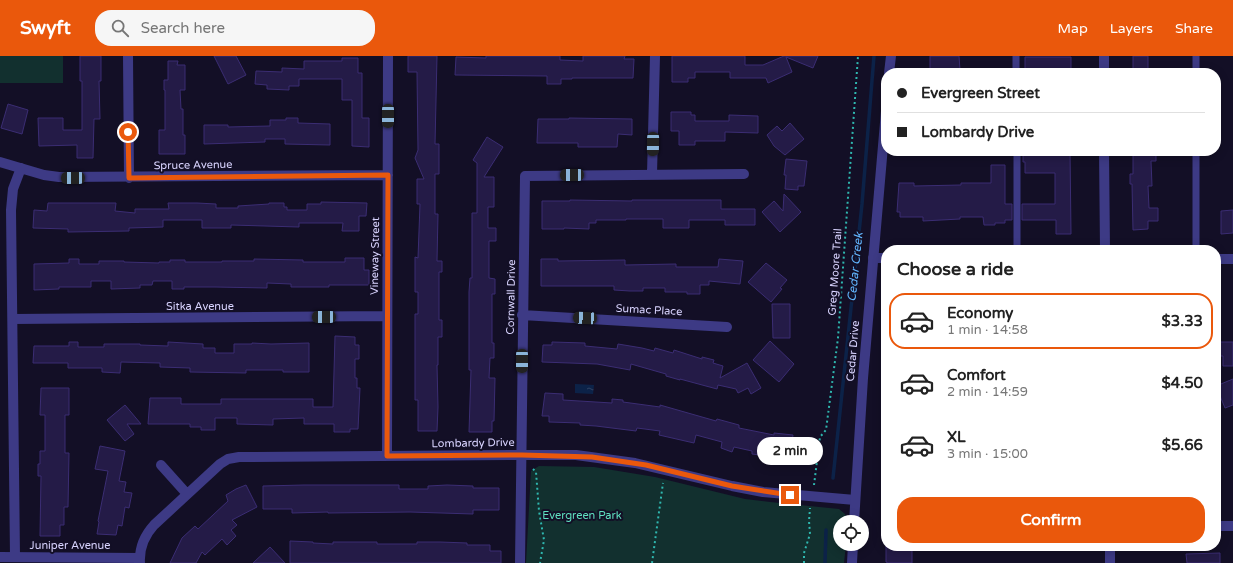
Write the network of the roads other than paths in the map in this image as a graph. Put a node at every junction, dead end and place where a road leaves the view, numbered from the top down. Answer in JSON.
{"nodes":[{"id":1,"x":128,"y":56,"type":"edge"},
{"id":2,"x":388,"y":56,"type":"edge"},
{"id":3,"x":655,"y":56,"type":"edge"},
{"id":4,"x":891,"y":56,"type":"edge"},
{"id":5,"x":1016,"y":56,"type":"edge"},
{"id":6,"x":1104,"y":56,"type":"edge"},
{"id":7,"x":1196,"y":56,"type":"edge"},
{"id":8,"x":890,"y":68,"type":"edge"},
{"id":9,"x":1016,"y":68,"type":"edge"},
{"id":10,"x":1104,"y":68,"type":"edge"},
{"id":11,"x":1196,"y":68,"type":"edge"},
{"id":12,"x":882,"y":156,"type":"edge"},
{"id":13,"x":1016,"y":156,"type":"edge"},
{"id":14,"x":1104,"y":156,"type":"edge"},
{"id":15,"x":1196,"y":156,"type":"edge"},
{"id":16,"x":0,"y":162,"type":"edge"},
{"id":17,"x":21,"y":168,"type":"junction"},
{"id":18,"x":652,"y":174,"type":"junction"},
{"id":19,"x":744,"y":174,"type":"dead end"},
{"id":20,"x":388,"y":175,"type":"junction"},
{"id":21,"x":129,"y":178,"type":"junction"},
{"id":22,"x":1017,"y":245,"type":"edge"},
{"id":23,"x":1105,"y":245,"type":"edge"},
{"id":24,"x":1196,"y":245,"type":"edge"},
{"id":25,"x":873,"y":258,"type":"junction"},
{"id":26,"x":881,"y":258,"type":"edge"},
{"id":27,"x":1221,"y":259,"type":"edge"},
{"id":28,"x":1233,"y":259,"type":"edge"},
{"id":29,"x":522,"y":315,"type":"junction"},
{"id":30,"x":387,"y":316,"type":"junction"},
{"id":31,"x":13,"y":319,"type":"junction"},
{"id":32,"x":727,"y":327,"type":"dead end"},
{"id":33,"x":522,"y":455,"type":"junction"},
{"id":34,"x":387,"y":456,"type":"junction"},
{"id":35,"x":161,"y":465,"type":"dead end"},
{"id":36,"x":187,"y":494,"type":"junction"},
{"id":37,"x":855,"y":500,"type":"junction"},
{"id":38,"x":854,"y":515,"type":"edge"},
{"id":39,"x":1221,"y":526,"type":"edge"},
{"id":40,"x":1233,"y":526,"type":"edge"},
{"id":41,"x":853,"y":551,"type":"edge"},
{"id":42,"x":1110,"y":551,"type":"edge"},
{"id":43,"x":0,"y":557,"type":"edge"},
{"id":44,"x":14,"y":557,"type":"junction"},
{"id":45,"x":140,"y":560,"type":"edge"},
{"id":46,"x":520,"y":563,"type":"edge"},
{"id":47,"x":852,"y":563,"type":"edge"},
{"id":48,"x":1110,"y":563,"type":"edge"}],
"edges":[{"from":1,"to":21,"type":"street"},
{"from":2,"to":20,"type":"street","name":"Vineway Street"},
{"from":3,"to":18,"type":"street"},
{"from":4,"to":8,"type":"street"},
{"from":5,"to":9,"type":"lane"},
{"from":6,"to":10,"type":"street"},
{"from":7,"to":11,"type":"lane"},
{"from":12,"to":25,"type":"street","name":"Cedar Drive"},
{"from":13,"to":22,"type":"lane"},
{"from":14,"to":23,"type":"street"},
{"from":15,"to":24,"type":"lane"},
{"from":16,"to":17,"type":"street","name":"Spruce Avenue"},
{"from":17,"to":21,"type":"street","name":"Spruce Avenue"},
{"from":17,"to":31,"type":"street"},
{"from":18,"to":19,"type":"street"},
{"from":18,"to":29,"type":"street","name":"Cornwall Drive"},
{"from":20,"to":21,"type":"street","name":"Spruce Avenue"},
{"from":20,"to":30,"type":"street","name":"Vineway Street"},
{"from":25,"to":26,"type":"street"},
{"from":25,"to":37,"type":"street","name":"Cedar Drive"},
{"from":27,"to":28,"type":"street"},
{"from":29,"to":32,"type":"street","name":"Sumac Place"},
{"from":29,"to":33,"type":"street","name":"Cornwall Drive"},
{"from":30,"to":31,"type":"street","name":"Sitka Avenue"},
{"from":30,"to":34,"type":"street","name":"Vineway Street"},
{"from":31,"to":44,"type":"street"},
{"from":33,"to":34,"type":"street","name":"Lombardy Drive"},
{"from":33,"to":37,"type":"street","name":"Lombardy Drive"},
{"from":33,"to":46,"type":"street","name":"Cornwall Drive"},
{"from":34,"to":36,"type":"street","name":"Lombardy Drive"},
{"from":35,"to":36,"type":"street"},
{"from":36,"to":45,"type":"street","name":"Lombardy Drive"},
{"from":37,"to":38,"type":"street","name":"Cedar Drive"},
{"from":39,"to":40,"type":"street"},
{"from":41,"to":47,"type":"street"},
{"from":42,"to":48,"type":"street"},
{"from":43,"to":44,"type":"street","name":"Juniper Avenue"},
{"from":44,"to":45,"type":"street","name":"Juniper Avenue"}]}
